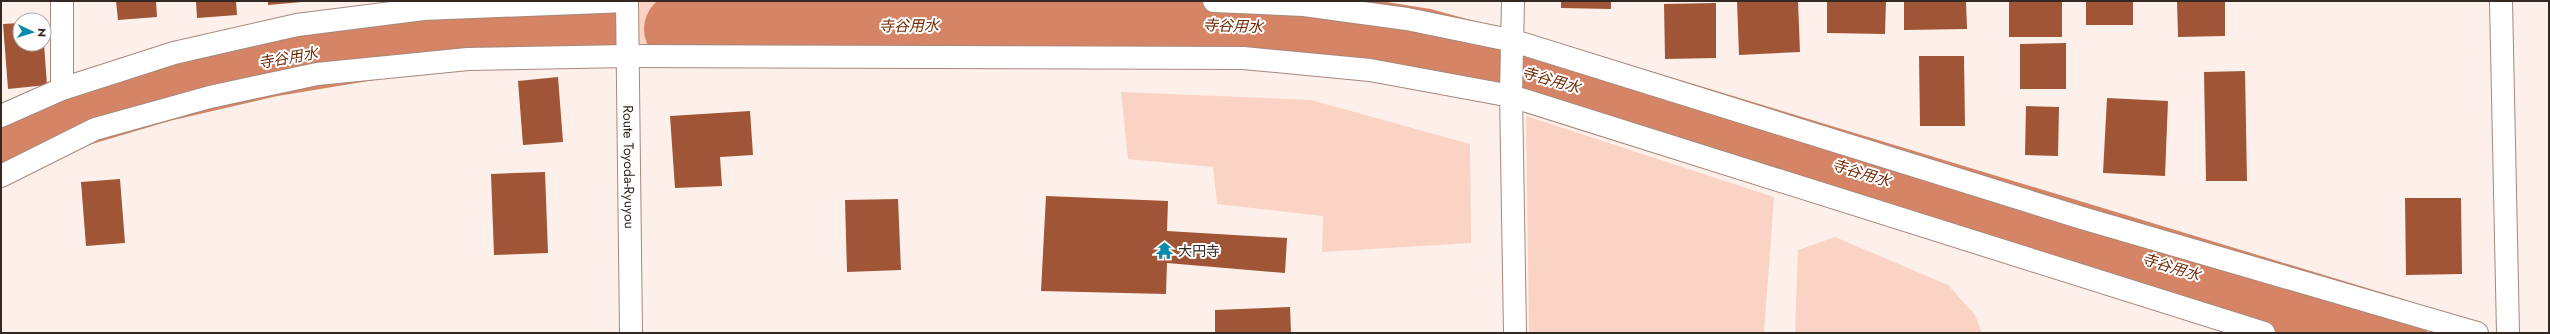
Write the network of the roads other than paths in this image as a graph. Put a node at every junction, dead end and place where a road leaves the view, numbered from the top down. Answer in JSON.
{"nodes":[{"id":1,"x":62,"y":1,"type":"edge"},
{"id":2,"x":627,"y":1,"type":"edge"},
{"id":3,"x":1214,"y":1,"type":"edge"},
{"id":4,"x":1513,"y":1,"type":"edge"},
{"id":5,"x":2501,"y":1,"type":"edge"},
{"id":6,"x":1304,"y":3,"type":"edge"},
{"id":7,"x":1514,"y":42,"type":"junction"},
{"id":8,"x":628,"y":56,"type":"junction"},
{"id":9,"x":62,"y":89,"type":"junction"},
{"id":10,"x":1511,"y":95,"type":"junction"},
{"id":11,"x":1,"y":116,"type":"edge"},
{"id":12,"x":1,"y":176,"type":"edge"},
{"id":13,"x":631,"y":333,"type":"edge"},
{"id":14,"x":1515,"y":333,"type":"edge"},
{"id":15,"x":2264,"y":333,"type":"edge"},
{"id":16,"x":2477,"y":333,"type":"edge"},
{"id":17,"x":2508,"y":333,"type":"edge"}],
"edges":[{"from":1,"to":9,"type":"street"},
{"from":2,"to":8,"type":"street","name":"Route Toyoda-Ryuyou"},
{"from":2,"to":9,"type":"street"},
{"from":3,"to":6,"type":"street"},
{"from":4,"to":7,"type":"street"},
{"from":5,"to":17,"type":"street"},
{"from":6,"to":7,"type":"street"},
{"from":7,"to":10,"type":"street"},
{"from":7,"to":16,"type":"street"},
{"from":8,"to":10,"type":"street"},
{"from":8,"to":12,"type":"street"},
{"from":8,"to":13,"type":"street","name":"Route Toyoda-Ryuyou"},
{"from":9,"to":11,"type":"street"},
{"from":10,"to":14,"type":"street"},
{"from":10,"to":15,"type":"street"}]}
